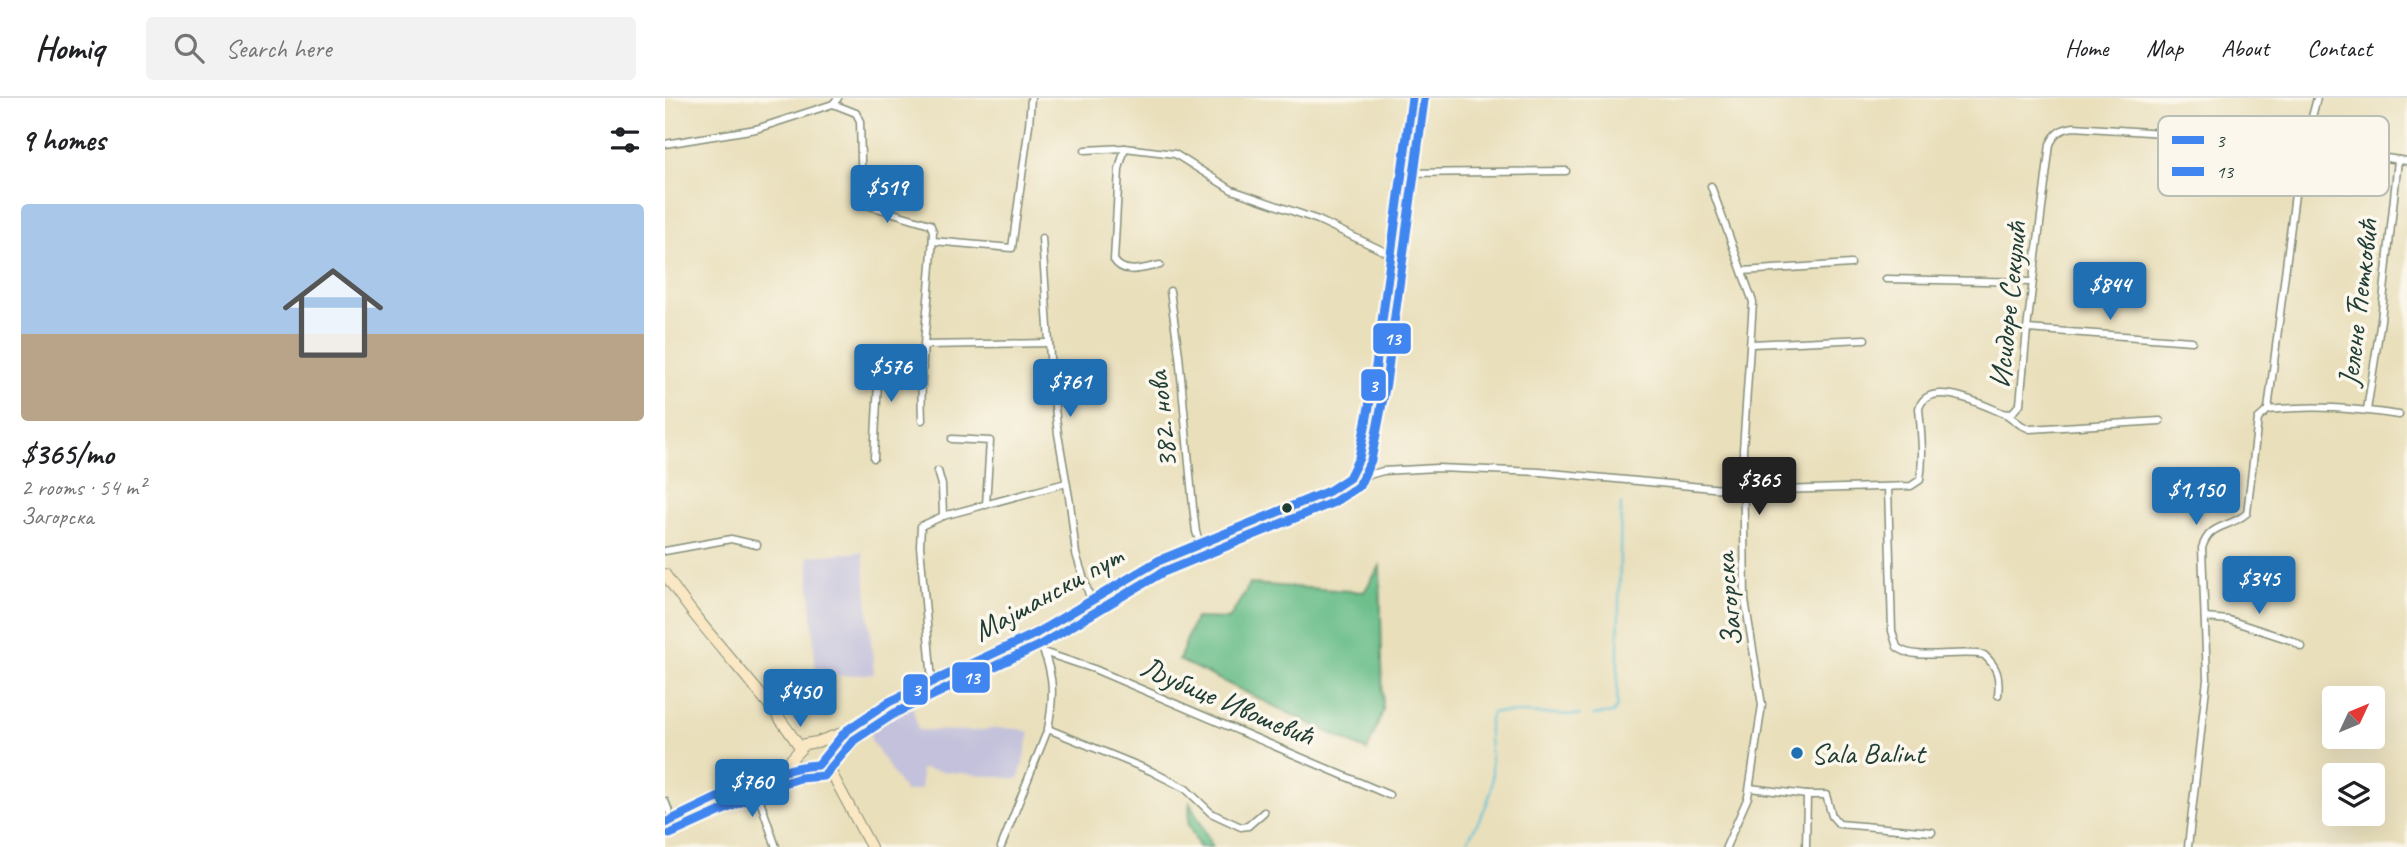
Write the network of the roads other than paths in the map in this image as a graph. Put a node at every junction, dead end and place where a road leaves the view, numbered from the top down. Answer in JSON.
{"nodes":[{"id":1,"x":1031,"y":98,"type":"edge"},
{"id":2,"x":1412,"y":98,"type":"edge"},
{"id":3,"x":2317,"y":98,"type":"edge"},
{"id":4,"x":835,"y":101,"type":"edge"},
{"id":5,"x":2312,"y":116,"type":"edge"},
{"id":6,"x":2158,"y":133,"type":"edge"},
{"id":7,"x":665,"y":144,"type":"edge"},
{"id":8,"x":1125,"y":148,"type":"junction"},
{"id":9,"x":1085,"y":150,"type":"dead end"},
{"id":10,"x":2389,"y":159,"type":"edge"},
{"id":11,"x":2398,"y":160,"type":"junction"},
{"id":12,"x":2407,"y":161,"type":"edge"},
{"id":13,"x":1566,"y":171,"type":"dead end"},
{"id":14,"x":1403,"y":173,"type":"junction"},
{"id":15,"x":1711,"y":186,"type":"dead end"},
{"id":16,"x":2295,"y":196,"type":"edge"},
{"id":17,"x":1042,"y":238,"type":"dead end"},
{"id":18,"x":933,"y":241,"type":"junction"},
{"id":19,"x":1392,"y":255,"type":"junction"},
{"id":20,"x":1851,"y":264,"type":"dead end"},
{"id":21,"x":1160,"y":265,"type":"dead end"},
{"id":22,"x":1743,"y":271,"type":"junction"},
{"id":23,"x":1886,"y":279,"type":"dead end"},
{"id":24,"x":2032,"y":282,"type":"junction"},
{"id":25,"x":1170,"y":291,"type":"dead end"},
{"id":26,"x":2027,"y":330,"type":"junction"},
{"id":27,"x":1865,"y":340,"type":"dead end"},
{"id":28,"x":2192,"y":341,"type":"dead end"},
{"id":29,"x":1049,"y":343,"type":"junction"},
{"id":30,"x":1751,"y":344,"type":"junction"},
{"id":31,"x":925,"y":345,"type":"junction"},
{"id":32,"x":923,"y":368,"type":"junction"},
{"id":33,"x":2367,"y":410,"type":"junction"},
{"id":34,"x":2268,"y":411,"type":"junction"},
{"id":35,"x":2005,"y":414,"type":"junction"},
{"id":36,"x":2399,"y":415,"type":"dead end"},
{"id":37,"x":922,"y":420,"type":"dead end"},
{"id":38,"x":2160,"y":421,"type":"dead end"},
{"id":39,"x":952,"y":439,"type":"dead end"},
{"id":40,"x":874,"y":458,"type":"dead end"},
{"id":41,"x":938,"y":471,"type":"dead end"},
{"id":42,"x":1066,"y":483,"type":"junction"},
{"id":43,"x":1343,"y":483,"type":"junction"},
{"id":44,"x":1888,"y":487,"type":"junction"},
{"id":45,"x":1745,"y":491,"type":"junction"},
{"id":46,"x":986,"y":505,"type":"junction"},
{"id":47,"x":943,"y":516,"type":"junction"},
{"id":48,"x":757,"y":545,"type":"dead end"},
{"id":49,"x":1201,"y":545,"type":"junction"},
{"id":50,"x":665,"y":551,"type":"edge"},
{"id":51,"x":665,"y":574,"type":"edge"},
{"id":52,"x":1091,"y":601,"type":"junction"},
{"id":53,"x":2205,"y":618,"type":"junction"},
{"id":54,"x":1035,"y":634,"type":"junction"},
{"id":55,"x":2302,"y":647,"type":"dead end"},
{"id":56,"x":1046,"y":653,"type":"junction"},
{"id":57,"x":932,"y":681,"type":"junction"},
{"id":58,"x":1997,"y":695,"type":"dead end"},
{"id":59,"x":782,"y":720,"type":"junction"},
{"id":60,"x":1048,"y":729,"type":"junction"},
{"id":61,"x":846,"y":732,"type":"junction"},
{"id":62,"x":815,"y":742,"type":"junction"},
{"id":63,"x":801,"y":750,"type":"junction"},
{"id":64,"x":824,"y":758,"type":"junction"},
{"id":65,"x":808,"y":765,"type":"junction"},
{"id":66,"x":777,"y":773,"type":"junction"},
{"id":67,"x":754,"y":783,"type":"junction"},
{"id":68,"x":839,"y":787,"type":"junction"},
{"id":69,"x":1750,"y":788,"type":"junction"},
{"id":70,"x":1389,"y":795,"type":"dead end"},
{"id":71,"x":1807,"y":795,"type":"junction"},
{"id":72,"x":665,"y":802,"type":"edge"},
{"id":73,"x":1264,"y":812,"type":"dead end"},
{"id":74,"x":668,"y":821,"type":"edge"},
{"id":75,"x":1932,"y":832,"type":"dead end"},
{"id":76,"x":776,"y":847,"type":"edge"},
{"id":77,"x":871,"y":847,"type":"edge"},
{"id":78,"x":1001,"y":847,"type":"edge"},
{"id":79,"x":1726,"y":847,"type":"edge"},
{"id":80,"x":1806,"y":847,"type":"edge"},
{"id":81,"x":2189,"y":847,"type":"edge"}],
"edges":[{"from":1,"to":18,"type":"street"},
{"from":2,"to":14,"type":"street"},
{"from":3,"to":5,"type":"street"},
{"from":4,"to":7,"type":"street"},
{"from":4,"to":18,"type":"street"},
{"from":6,"to":24,"type":"street","name":"Исидоре Секулић"},
{"from":8,"to":9,"type":"street"},
{"from":8,"to":19,"type":"street"},
{"from":8,"to":21,"type":"street"},
{"from":10,"to":11,"type":"street","name":"Исидоре Секулић"},
{"from":11,"to":12,"type":"street","name":"Исидоре Секулић"},
{"from":11,"to":33,"type":"street","name":"Јелене Ћетковић"},
{"from":13,"to":14,"type":"street"},
{"from":14,"to":19,"type":"street"},
{"from":15,"to":22,"type":"street","name":"Загорска"},
{"from":16,"to":34,"type":"street"},
{"from":17,"to":29,"type":"street"},
{"from":18,"to":31,"type":"street"},
{"from":19,"to":43,"type":"street"},
{"from":20,"to":22,"type":"street"},
{"from":22,"to":30,"type":"street","name":"Загорска"},
{"from":23,"to":24,"type":"street"},
{"from":24,"to":26,"type":"street","name":"Исидоре Секулић"},
{"from":25,"to":49,"type":"street","name":"382. нова"},
{"from":26,"to":28,"type":"street"},
{"from":26,"to":35,"type":"street","name":"Исидоре Секулић"},
{"from":27,"to":30,"type":"street"},
{"from":29,"to":31,"type":"street"},
{"from":29,"to":42,"type":"street"},
{"from":30,"to":45,"type":"street","name":"Загорска"},
{"from":31,"to":32,"type":"street"},
{"from":32,"to":37,"type":"street"},
{"from":32,"to":40,"type":"street"},
{"from":33,"to":34,"type":"street","name":"Јелене Ћетковић"},
{"from":33,"to":36,"type":"street","name":"Јелене Ћетковић"},
{"from":34,"to":53,"type":"street"},
{"from":35,"to":38,"type":"street"},
{"from":35,"to":44,"type":"street","name":"Исидоре Секулић"},
{"from":39,"to":46,"type":"street"},
{"from":41,"to":47,"type":"street"},
{"from":42,"to":46,"type":"street"},
{"from":42,"to":52,"type":"street"},
{"from":43,"to":45,"type":"street","name":"Исидоре Секулић"},
{"from":43,"to":49,"type":"street","name":"Мајшански пут"},
{"from":44,"to":45,"type":"street","name":"Исидоре Секулић"},
{"from":44,"to":58,"type":"street"},
{"from":45,"to":69,"type":"street","name":"Загорска"},
{"from":46,"to":47,"type":"street"},
{"from":47,"to":57,"type":"street"},
{"from":48,"to":50,"type":"street"},
{"from":49,"to":52,"type":"street","name":"Мајшански пут"},
{"from":51,"to":59,"type":"street"},
{"from":52,"to":54,"type":"street","name":"Мајшански пут"},
{"from":53,"to":55,"type":"street"},
{"from":53,"to":81,"type":"street"},
{"from":54,"to":56,"type":"street"},
{"from":54,"to":57,"type":"street","name":"Мајшански пут"},
{"from":56,"to":60,"type":"street"},
{"from":56,"to":70,"type":"street","name":"Љубице Ивошевић"},
{"from":57,"to":61,"type":"street","name":"Мајшански пут"},
{"from":59,"to":62,"type":"street"},
{"from":59,"to":63,"type":"street"},
{"from":60,"to":73,"type":"street"},
{"from":60,"to":78,"type":"street"},
{"from":61,"to":62,"type":"street","name":"Мајшански пут"},
{"from":61,"to":64,"type":"street","name":"Мајшански пут"},
{"from":62,"to":63,"type":"street"},
{"from":62,"to":64,"type":"street"},
{"from":63,"to":65,"type":"street"},
{"from":63,"to":66,"type":"street"},
{"from":64,"to":65,"type":"street"},
{"from":64,"to":68,"type":"street"},
{"from":65,"to":66,"type":"street"},
{"from":65,"to":68,"type":"street"},
{"from":66,"to":67,"type":"street"},
{"from":67,"to":74,"type":"street"},
{"from":67,"to":76,"type":"street"},
{"from":68,"to":77,"type":"street"},
{"from":69,"to":71,"type":"street"},
{"from":69,"to":79,"type":"street","name":"Загорска"},
{"from":71,"to":75,"type":"street"},
{"from":71,"to":80,"type":"street"},
{"from":72,"to":74,"type":"street"}]}
